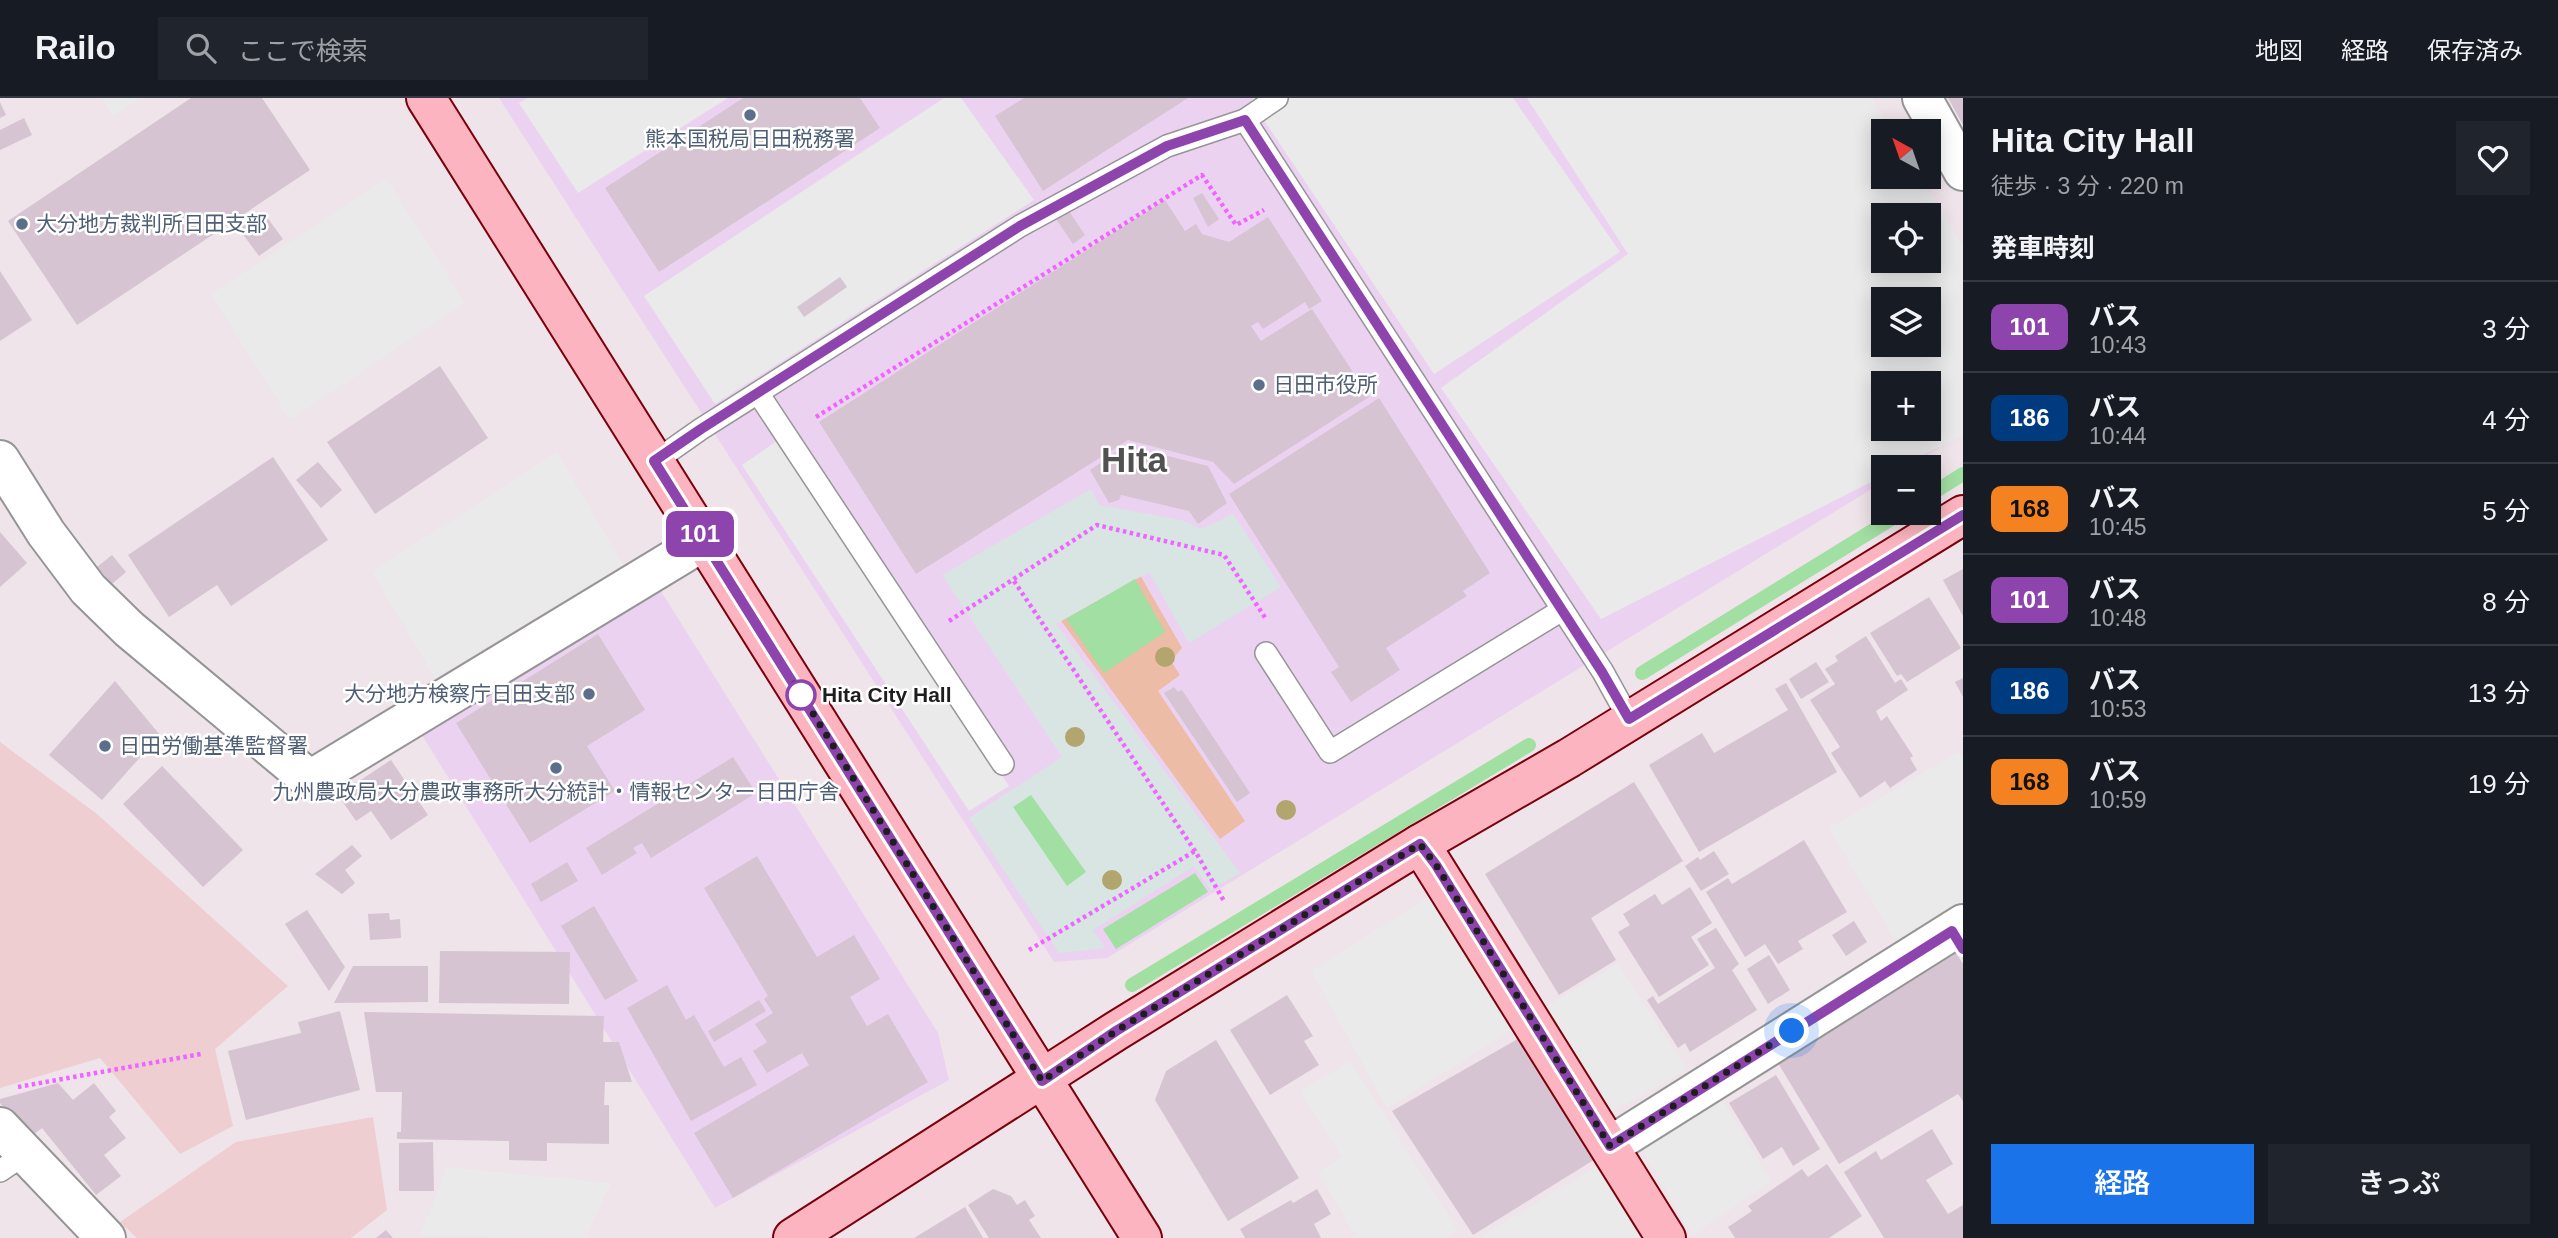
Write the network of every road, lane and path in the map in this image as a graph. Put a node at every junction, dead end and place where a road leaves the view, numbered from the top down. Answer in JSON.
{"nodes":[{"id":1,"x":426,"y":98,"type":"edge"},
{"id":2,"x":1277,"y":98,"type":"edge"},
{"id":3,"x":1922,"y":98,"type":"edge"},
{"id":4,"x":1245,"y":120,"type":"junction"},
{"id":5,"x":1963,"y":171,"type":"edge"},
{"id":6,"x":1236,"y":225,"type":"dead end"},
{"id":7,"x":779,"y":379,"type":"junction"},
{"id":8,"x":758,"y":393,"type":"junction"},
{"id":9,"x":0,"y":460,"type":"edge"},
{"id":10,"x":654,"y":461,"type":"junction"},
{"id":11,"x":1963,"y":515,"type":"edge"},
{"id":12,"x":704,"y":541,"type":"junction"},
{"id":13,"x":1014,"y":581,"type":"junction"},
{"id":14,"x":1562,"y":610,"type":"junction"},
{"id":15,"x":1269,"y":623,"type":"dead end"},
{"id":16,"x":938,"y":627,"type":"dead end"},
{"id":17,"x":1266,"y":653,"type":"dead end"},
{"id":18,"x":1629,"y":719,"type":"junction"},
{"id":19,"x":1003,"y":764,"type":"dead end"},
{"id":20,"x":1420,"y":844,"type":"junction"},
{"id":21,"x":1195,"y":851,"type":"junction"},
{"id":22,"x":1224,"y":901,"type":"dead end"},
{"id":23,"x":1959,"y":935,"type":"edge"},
{"id":24,"x":1029,"y":950,"type":"dead end"},
{"id":25,"x":201,"y":1054,"type":"dead end"},
{"id":26,"x":1042,"y":1081,"type":"junction"},
{"id":27,"x":13,"y":1088,"type":"dead end"},
{"id":28,"x":1610,"y":1146,"type":"junction"},
{"id":29,"x":8,"y":1150,"type":"edge"},
{"id":30,"x":106,"y":1238,"type":"edge"},
{"id":31,"x":793,"y":1238,"type":"edge"},
{"id":32,"x":1142,"y":1238,"type":"edge"},
{"id":33,"x":1666,"y":1238,"type":"edge"}],
"edges":[{"from":1,"to":10,"type":"street"},
{"from":2,"to":4,"type":"lane"},
{"from":3,"to":5,"type":"street"},
{"from":4,"to":7,"type":"lane"},
{"from":4,"to":14,"type":"lane"},
{"from":6,"to":7,"type":"path"},
{"from":7,"to":8,"type":"lane"},
{"from":8,"to":10,"type":"lane"},
{"from":8,"to":19,"type":"lane"},
{"from":9,"to":12,"type":"street"},
{"from":10,"to":12,"type":"street"},
{"from":11,"to":18,"type":"street"},
{"from":12,"to":26,"type":"street"},
{"from":13,"to":15,"type":"path"},
{"from":13,"to":16,"type":"path"},
{"from":13,"to":21,"type":"path"},
{"from":14,"to":17,"type":"lane"},
{"from":14,"to":18,"type":"lane"},
{"from":18,"to":20,"type":"street"},
{"from":20,"to":26,"type":"street"},
{"from":20,"to":28,"type":"street"},
{"from":21,"to":22,"type":"path"},
{"from":21,"to":24,"type":"path"},
{"from":23,"to":28,"type":"street"},
{"from":25,"to":27,"type":"path"},
{"from":26,"to":31,"type":"street"},
{"from":26,"to":32,"type":"street"},
{"from":28,"to":33,"type":"street"},
{"from":29,"to":30,"type":"street"}]}
